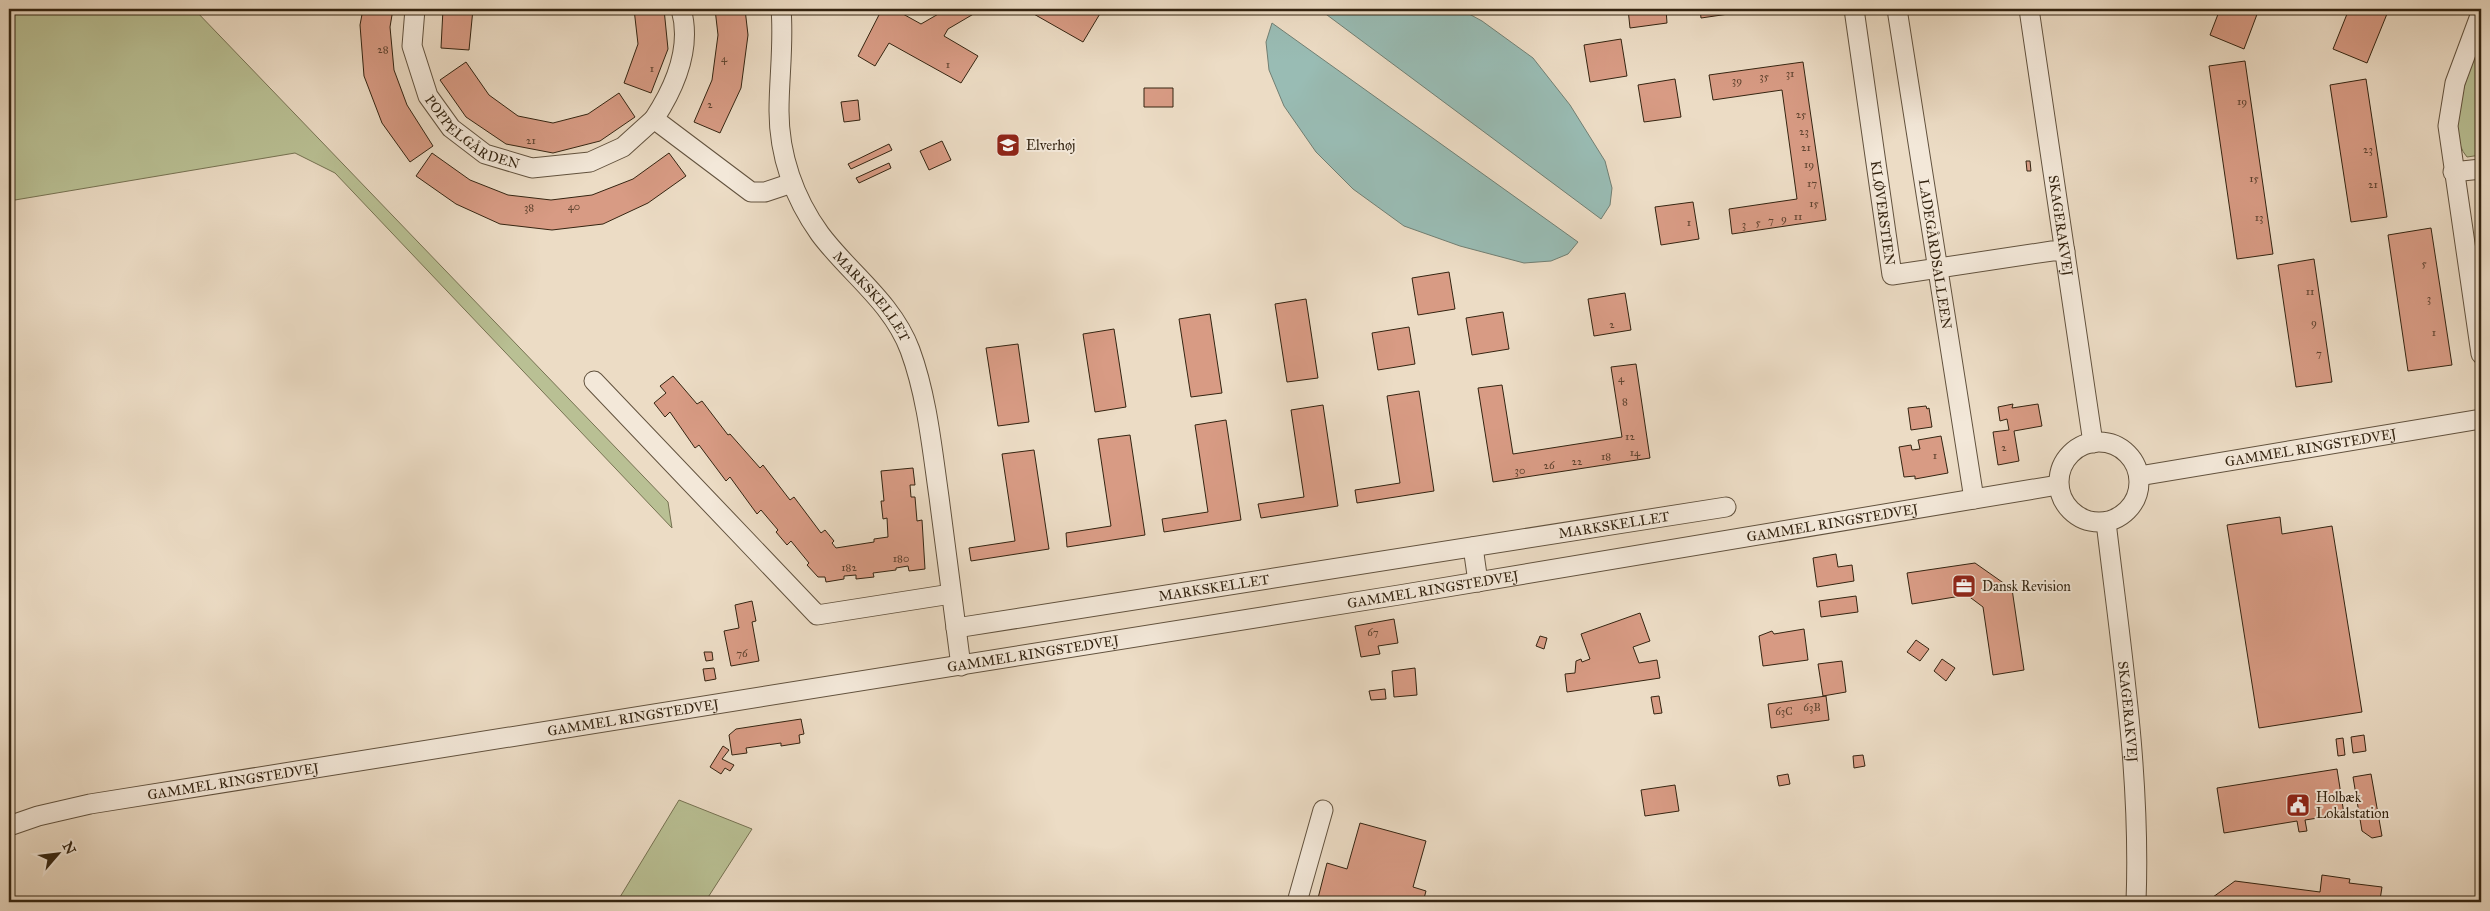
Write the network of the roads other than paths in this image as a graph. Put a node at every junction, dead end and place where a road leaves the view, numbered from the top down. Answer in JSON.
{"nodes":[{"id":1,"x":415,"y":9,"type":"edge"},
{"id":2,"x":681,"y":9,"type":"edge"},
{"id":3,"x":781,"y":9,"type":"edge"},
{"id":4,"x":1854,"y":9,"type":"edge"},
{"id":5,"x":1898,"y":9,"type":"edge"},
{"id":6,"x":2030,"y":9,"type":"edge"},
{"id":7,"x":2481,"y":13,"type":"edge"},
{"id":8,"x":654,"y":119,"type":"junction"},
{"id":9,"x":2481,"y":169,"type":"edge"},
{"id":10,"x":2453,"y":172,"type":"junction"},
{"id":11,"x":792,"y":183,"type":"junction"},
{"id":12,"x":2065,"y":251,"type":"junction"},
{"id":13,"x":1938,"y":268,"type":"junction"},
{"id":14,"x":2481,"y":354,"type":"edge"},
{"id":15,"x":594,"y":381,"type":"dead end"},
{"id":16,"x":2481,"y":419,"type":"edge"},
{"id":17,"x":2093,"y":443,"type":"junction"},
{"id":18,"x":2138,"y":476,"type":"junction"},
{"id":19,"x":2058,"y":485,"type":"junction"},
{"id":20,"x":1974,"y":500,"type":"junction"},
{"id":21,"x":1726,"y":507,"type":"dead end"},
{"id":22,"x":2106,"y":522,"type":"junction"},
{"id":23,"x":1473,"y":546,"type":"junction"},
{"id":24,"x":1478,"y":582,"type":"junction"},
{"id":25,"x":951,"y":594,"type":"junction"},
{"id":26,"x":956,"y":628,"type":"junction"},
{"id":27,"x":961,"y":666,"type":"junction"},
{"id":28,"x":1323,"y":810,"type":"dead end"},
{"id":29,"x":38,"y":816,"type":"junction"},
{"id":30,"x":9,"y":817,"type":"edge"},
{"id":31,"x":9,"y":826,"type":"edge"},
{"id":32,"x":1297,"y":902,"type":"edge"},
{"id":33,"x":2136,"y":902,"type":"edge"}],
"edges":[{"from":1,"to":8,"type":"street","name":"POPPELGÅRDEN"},
{"from":2,"to":8,"type":"street","name":"POPPELGÅRDEN"},
{"from":3,"to":11,"type":"street","name":"MARKSKELLET"},
{"from":4,"to":13,"type":"street","name":"KLØVERSTIEN"},
{"from":5,"to":13,"type":"street","name":"LADEGÅRDSALLEEN"},
{"from":6,"to":12,"type":"street","name":"SKAGERAKVEJ"},
{"from":7,"to":10,"type":"street"},
{"from":8,"to":11,"type":"street"},
{"from":9,"to":10,"type":"street"},
{"from":10,"to":14,"type":"street"},
{"from":11,"to":25,"type":"street","name":"MARKSKELLET"},
{"from":12,"to":13,"type":"street","name":"KLØVERSTIEN"},
{"from":12,"to":17,"type":"street","name":"SKAGERAKVEJ"},
{"from":13,"to":20,"type":"street","name":"LADEGÅRDSALLEEN"},
{"from":15,"to":25,"type":"street"},
{"from":16,"to":18,"type":"street","name":"GAMMEL RINGSTEDVEJ"},
{"from":17,"to":18,"type":"street"},
{"from":17,"to":19,"type":"street"},
{"from":18,"to":22,"type":"street"},
{"from":19,"to":20,"type":"street","name":"GAMMEL RINGSTEDVEJ"},
{"from":19,"to":22,"type":"street"},
{"from":20,"to":24,"type":"street","name":"GAMMEL RINGSTEDVEJ"},
{"from":21,"to":23,"type":"street","name":"MARKSKELLET"},
{"from":22,"to":33,"type":"street","name":"SKAGERAKVEJ"},
{"from":23,"to":24,"type":"street"},
{"from":23,"to":26,"type":"street","name":"MARKSKELLET"},
{"from":24,"to":27,"type":"street","name":"GAMMEL RINGSTEDVEJ"},
{"from":25,"to":26,"type":"street","name":"MARKSKELLET"},
{"from":26,"to":27,"type":"street","name":"MARKSKELLET"},
{"from":27,"to":29,"type":"street","name":"GAMMEL RINGSTEDVEJ"},
{"from":28,"to":32,"type":"street"},
{"from":29,"to":30,"type":"street"},
{"from":29,"to":31,"type":"street","name":"GAMMEL RINGSTEDVEJ"}]}
